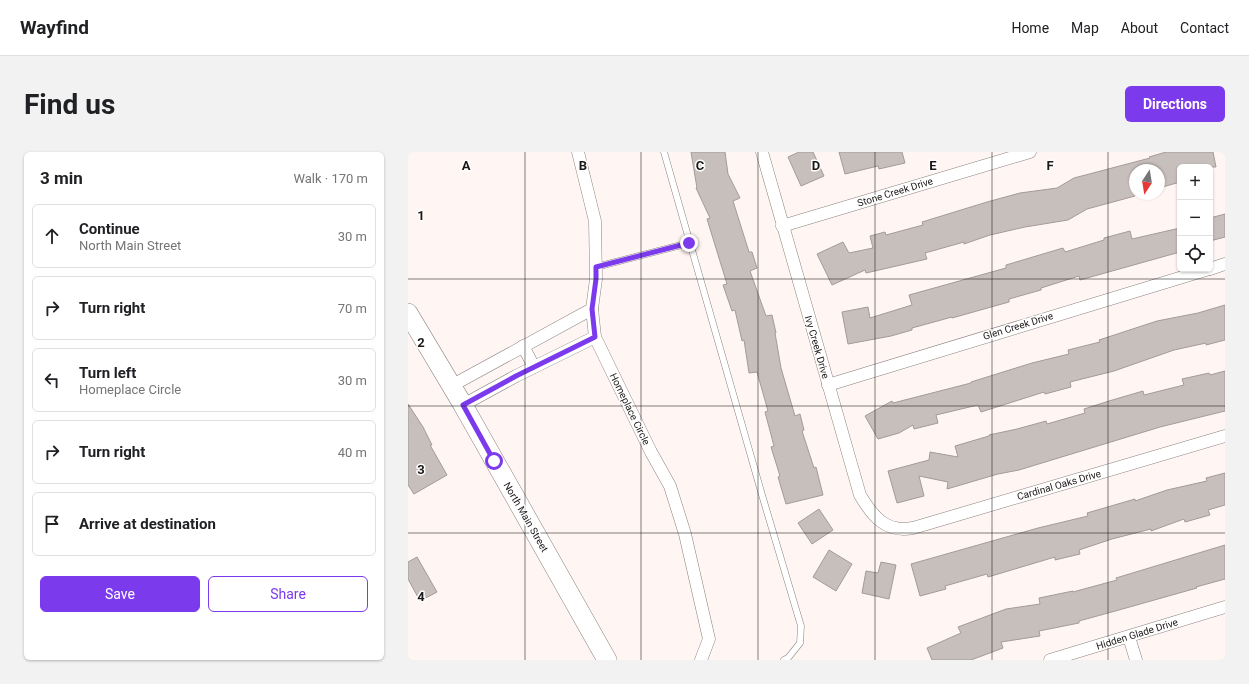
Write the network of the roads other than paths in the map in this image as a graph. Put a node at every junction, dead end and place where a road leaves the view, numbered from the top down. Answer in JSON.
{"nodes":[{"id":1,"x":578,"y":152,"type":"edge"},
{"id":2,"x":664,"y":152,"type":"edge"},
{"id":3,"x":762,"y":152,"type":"edge"},
{"id":4,"x":1030,"y":152,"type":"edge"},
{"id":5,"x":782,"y":226,"type":"junction"},
{"id":6,"x":689,"y":243,"type":"junction"},
{"id":7,"x":1225,"y":264,"type":"edge"},
{"id":8,"x":596,"y":267,"type":"junction"},
{"id":9,"x":1213,"y":268,"type":"edge"},
{"id":10,"x":1200,"y":272,"type":"edge"},
{"id":11,"x":592,"y":309,"type":"junction"},
{"id":12,"x":408,"y":313,"type":"edge"},
{"id":13,"x":595,"y":337,"type":"junction"},
{"id":14,"x":523,"y":346,"type":"junction"},
{"id":15,"x":534,"y":367,"type":"junction"},
{"id":16,"x":828,"y":385,"type":"junction"},
{"id":17,"x":451,"y":386,"type":"junction"},
{"id":18,"x":463,"y":405,"type":"junction"},
{"id":19,"x":1225,"y":436,"type":"edge"},
{"id":20,"x":893,"y":528,"type":"joint"},
{"id":21,"x":1225,"y":607,"type":"edge"},
{"id":22,"x":1129,"y":637,"type":"junction"},
{"id":23,"x":607,"y":660,"type":"edge"},
{"id":24,"x":701,"y":660,"type":"edge"},
{"id":25,"x":784,"y":660,"type":"edge"},
{"id":26,"x":1050,"y":660,"type":"edge"},
{"id":27,"x":1136,"y":660,"type":"edge"}],
"edges":[{"from":1,"to":8,"type":"street","name":"Homeplace Circle"},
{"from":2,"to":6,"type":"lane"},
{"from":3,"to":5,"type":"street","name":"Ivy Creek Drive"},
{"from":4,"to":5,"type":"street","name":"Stone Creek Drive"},
{"from":5,"to":16,"type":"street","name":"Ivy Creek Drive"},
{"from":6,"to":8,"type":"lane"},
{"from":6,"to":25,"type":"lane"},
{"from":7,"to":9,"type":"street","name":"Glen Creek Drive"},
{"from":8,"to":11,"type":"street","name":"Homeplace Circle"},
{"from":10,"to":16,"type":"street","name":"Glen Creek Drive"},
{"from":11,"to":13,"type":"street","name":"Homeplace Circle"},
{"from":11,"to":14,"type":"street"},
{"from":12,"to":17,"type":"main road","name":"North Main Street"},
{"from":13,"to":15,"type":"street"},
{"from":13,"to":24,"type":"street","name":"Homeplace Circle"},
{"from":14,"to":15,"type":"street"},
{"from":14,"to":17,"type":"street"},
{"from":15,"to":18,"type":"street"},
{"from":16,"to":20,"type":"street","name":"Ivy Creek Drive"},
{"from":17,"to":18,"type":"main road","name":"North Main Street"},
{"from":18,"to":23,"type":"main road","name":"North Main Street"},
{"from":19,"to":20,"type":"street","name":"Cardinal Oaks Drive"},
{"from":21,"to":22,"type":"street","name":"Hidden Glade Drive"},
{"from":22,"to":26,"type":"street","name":"Hidden Glade Drive"},
{"from":22,"to":27,"type":"street"}]}
